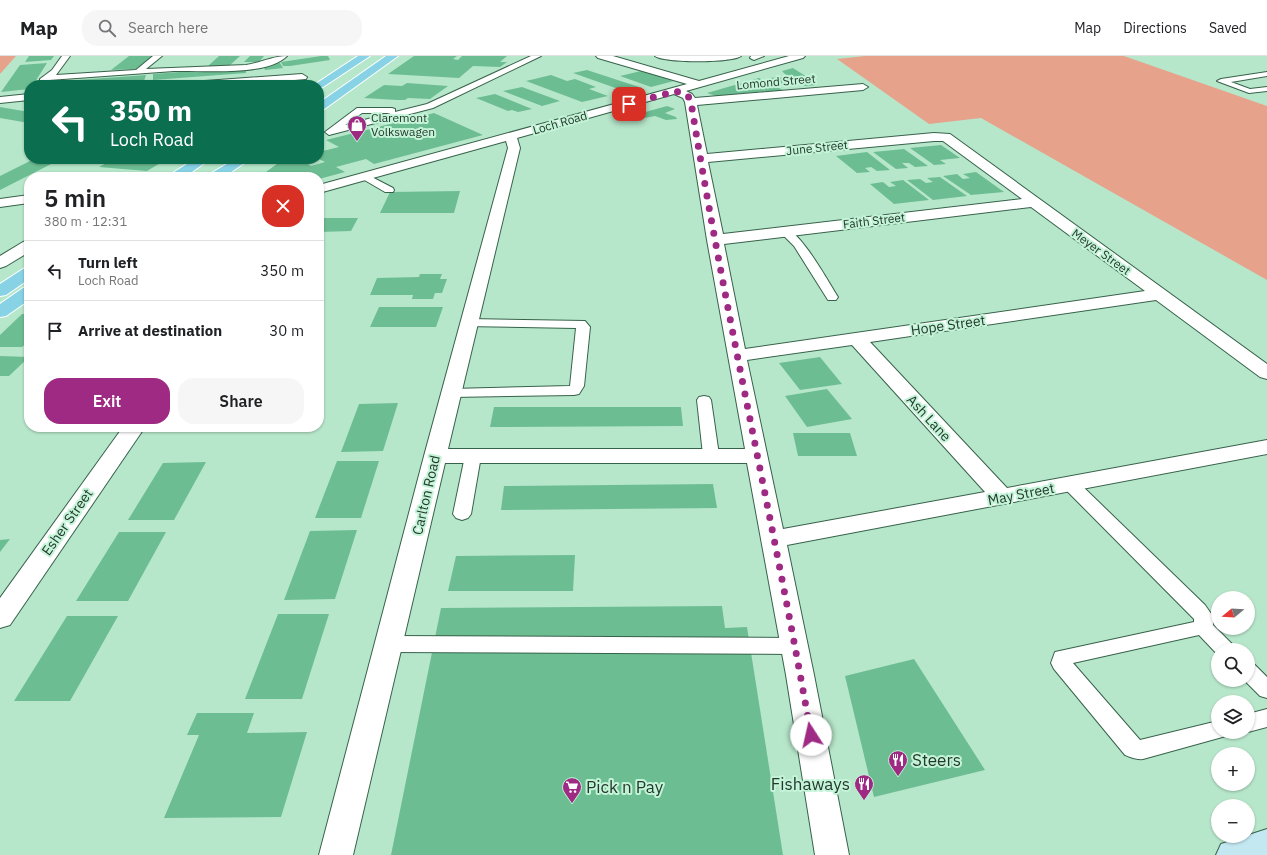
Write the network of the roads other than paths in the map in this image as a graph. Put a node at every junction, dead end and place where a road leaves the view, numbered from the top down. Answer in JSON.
{"nodes":[{"id":1,"x":66,"y":56,"type":"edge"},
{"id":2,"x":158,"y":56,"type":"edge"},
{"id":3,"x":283,"y":56,"type":"edge"},
{"id":4,"x":365,"y":56,"type":"edge"},
{"id":5,"x":393,"y":56,"type":"edge"},
{"id":6,"x":536,"y":56,"type":"edge"},
{"id":7,"x":601,"y":56,"type":"edge"},
{"id":8,"x":628,"y":56,"type":"edge"},
{"id":9,"x":659,"y":56,"type":"edge"},
{"id":10,"x":736,"y":56,"type":"edge"},
{"id":11,"x":800,"y":56,"type":"edge"},
{"id":12,"x":515,"y":59,"type":"dead end"},
{"id":13,"x":241,"y":60,"type":"dead end"},
{"id":14,"x":527,"y":61,"type":"junction"},
{"id":15,"x":232,"y":68,"type":"junction"},
{"id":16,"x":137,"y":72,"type":"junction"},
{"id":17,"x":1267,"y":74,"type":"edge"},
{"id":18,"x":302,"y":76,"type":"dead end"},
{"id":19,"x":47,"y":78,"type":"junction"},
{"id":20,"x":45,"y":80,"type":"edge"},
{"id":21,"x":280,"y":80,"type":"edge"},
{"id":22,"x":712,"y":81,"type":"junction"},
{"id":23,"x":324,"y":82,"type":"edge"},
{"id":24,"x":699,"y":84,"type":"junction"},
{"id":25,"x":863,"y":87,"type":"dead end"},
{"id":26,"x":1267,"y":89,"type":"edge"},
{"id":27,"x":676,"y":91,"type":"junction"},
{"id":28,"x":24,"y":98,"type":"edge"},
{"id":29,"x":0,"y":100,"type":"edge"},
{"id":30,"x":691,"y":102,"type":"junction"},
{"id":31,"x":324,"y":104,"type":"edge"},
{"id":32,"x":407,"y":112,"type":"junction"},
{"id":33,"x":934,"y":136,"type":"joint"},
{"id":34,"x":508,"y":137,"type":"junction"},
{"id":35,"x":700,"y":159,"type":"junction"},
{"id":36,"x":196,"y":164,"type":"edge"},
{"id":37,"x":236,"y":164,"type":"edge"},
{"id":38,"x":184,"y":172,"type":"edge"},
{"id":39,"x":223,"y":172,"type":"edge"},
{"id":40,"x":364,"y":176,"type":"junction"},
{"id":41,"x":324,"y":188,"type":"edge"},
{"id":42,"x":389,"y":190,"type":"dead end"},
{"id":43,"x":24,"y":200,"type":"edge"},
{"id":44,"x":1034,"y":202,"type":"junction"},
{"id":45,"x":0,"y":203,"type":"edge"},
{"id":46,"x":786,"y":232,"type":"junction"},
{"id":47,"x":715,"y":240,"type":"junction"},
{"id":48,"x":24,"y":248,"type":"edge"},
{"id":49,"x":0,"y":263,"type":"edge"},
{"id":50,"x":24,"y":275,"type":"edge"},
{"id":51,"x":0,"y":291,"type":"edge"},
{"id":52,"x":1159,"y":294,"type":"junction"},
{"id":53,"x":24,"y":295,"type":"edge"},
{"id":54,"x":832,"y":297,"type":"dead end"},
{"id":55,"x":0,"y":312,"type":"edge"},
{"id":56,"x":469,"y":323,"type":"junction"},
{"id":57,"x":856,"y":339,"type":"junction"},
{"id":58,"x":737,"y":356,"type":"junction"},
{"id":59,"x":1267,"y":373,"type":"edge"},
{"id":60,"x":451,"y":393,"type":"junction"},
{"id":61,"x":704,"y":400,"type":"dead end"},
{"id":62,"x":130,"y":432,"type":"edge"},
{"id":63,"x":1267,"y":447,"type":"edge"},
{"id":64,"x":711,"y":455,"type":"junction"},
{"id":65,"x":434,"y":456,"type":"junction"},
{"id":66,"x":473,"y":456,"type":"junction"},
{"id":67,"x":757,"y":456,"type":"junction"},
{"id":68,"x":1070,"y":484,"type":"junction"},
{"id":69,"x":1002,"y":497,"type":"junction"},
{"id":70,"x":462,"y":514,"type":"dead end"},
{"id":71,"x":774,"y":539,"type":"junction"},
{"id":72,"x":0,"y":618,"type":"edge"},
{"id":73,"x":1203,"y":627,"type":"junction"},
{"id":74,"x":1219,"y":643,"type":"edge"},
{"id":75,"x":388,"y":644,"type":"junction"},
{"id":76,"x":794,"y":646,"type":"junction"},
{"id":77,"x":1255,"y":678,"type":"edge"},
{"id":78,"x":1267,"y":690,"type":"edge"},
{"id":79,"x":1267,"y":718,"type":"edge"},
{"id":80,"x":1255,"y":721,"type":"edge"},
{"id":81,"x":1211,"y":732,"type":"edge"},
{"id":82,"x":1267,"y":845,"type":"edge"},
{"id":83,"x":336,"y":855,"type":"edge"},
{"id":84,"x":832,"y":855,"type":"edge"},
{"id":85,"x":1233,"y":855,"type":"edge"}],
"edges":[{"from":1,"to":19,"type":"lane"},
{"from":2,"to":16,"type":"lane"},
{"from":3,"to":15,"type":"lane"},
{"from":4,"to":23,"type":"main road"},
{"from":5,"to":31,"type":"main road"},
{"from":6,"to":14,"type":"lane"},
{"from":7,"to":24,"type":"street"},
{"from":8,"to":22,"type":"street"},
{"from":9,"to":10,"type":"lane"},
{"from":11,"to":22,"type":"street","name":"Loch Road"},
{"from":12,"to":14,"type":"lane"},
{"from":13,"to":15,"type":"lane"},
{"from":14,"to":32,"type":"lane"},
{"from":15,"to":16,"type":"lane"},
{"from":16,"to":19,"type":"lane"},
{"from":17,"to":26,"type":"lane"},
{"from":18,"to":21,"type":"street"},
{"from":19,"to":20,"type":"lane"},
{"from":22,"to":24,"type":"street","name":"Loch Road"},
{"from":24,"to":27,"type":"street","name":"Loch Road"},
{"from":25,"to":30,"type":"street","name":"Lomond Street"},
{"from":27,"to":30,"type":"street"},
{"from":27,"to":34,"type":"street","name":"Loch Road"},
{"from":28,"to":29,"type":"street"},
{"from":30,"to":35,"type":"street"},
{"from":32,"to":32,"type":"lane"},
{"from":33,"to":35,"type":"street","name":"June Street"},
{"from":33,"to":44,"type":"street","name":"Meyer Street"},
{"from":34,"to":40,"type":"street","name":"Loch Road"},
{"from":34,"to":56,"type":"street","name":"Carlton Road"},
{"from":35,"to":47,"type":"street"},
{"from":36,"to":38,"type":"main road"},
{"from":37,"to":39,"type":"main road"},
{"from":40,"to":41,"type":"street","name":"Loch Road"},
{"from":40,"to":42,"type":"lane"},
{"from":43,"to":45,"type":"street"},
{"from":44,"to":46,"type":"street","name":"Faith Street"},
{"from":44,"to":52,"type":"street","name":"Meyer Street"},
{"from":46,"to":47,"type":"street","name":"Faith Street"},
{"from":46,"to":54,"type":"lane"},
{"from":47,"to":58,"type":"street"},
{"from":48,"to":49,"type":"street"},
{"from":50,"to":51,"type":"main road"},
{"from":52,"to":57,"type":"street","name":"Hope Street"},
{"from":52,"to":59,"type":"street","name":"Meyer Street"},
{"from":53,"to":55,"type":"main road"},
{"from":56,"to":60,"type":"street","name":"Carlton Road"},
{"from":56,"to":60,"type":"lane"},
{"from":57,"to":58,"type":"street","name":"Hope Street"},
{"from":57,"to":69,"type":"street","name":"Ash Lane"},
{"from":58,"to":67,"type":"street"},
{"from":60,"to":65,"type":"street","name":"Carlton Road"},
{"from":61,"to":64,"type":"lane"},
{"from":62,"to":72,"type":"street","name":"Esher Street"},
{"from":63,"to":68,"type":"street","name":"May Street"},
{"from":64,"to":66,"type":"street"},
{"from":64,"to":67,"type":"street"},
{"from":65,"to":66,"type":"street"},
{"from":65,"to":75,"type":"street","name":"Carlton Road"},
{"from":66,"to":70,"type":"lane"},
{"from":67,"to":71,"type":"street"},
{"from":68,"to":69,"type":"street","name":"May Street"},
{"from":68,"to":73,"type":"lane"},
{"from":69,"to":71,"type":"street","name":"May Street"},
{"from":71,"to":76,"type":"street"},
{"from":73,"to":74,"type":"lane"},
{"from":73,"to":81,"type":"lane"},
{"from":75,"to":76,"type":"lane"},
{"from":75,"to":83,"type":"street","name":"Carlton Road"},
{"from":76,"to":84,"type":"street"},
{"from":77,"to":78,"type":"lane"},
{"from":79,"to":80,"type":"lane"},
{"from":82,"to":85,"type":"main road"}]}
